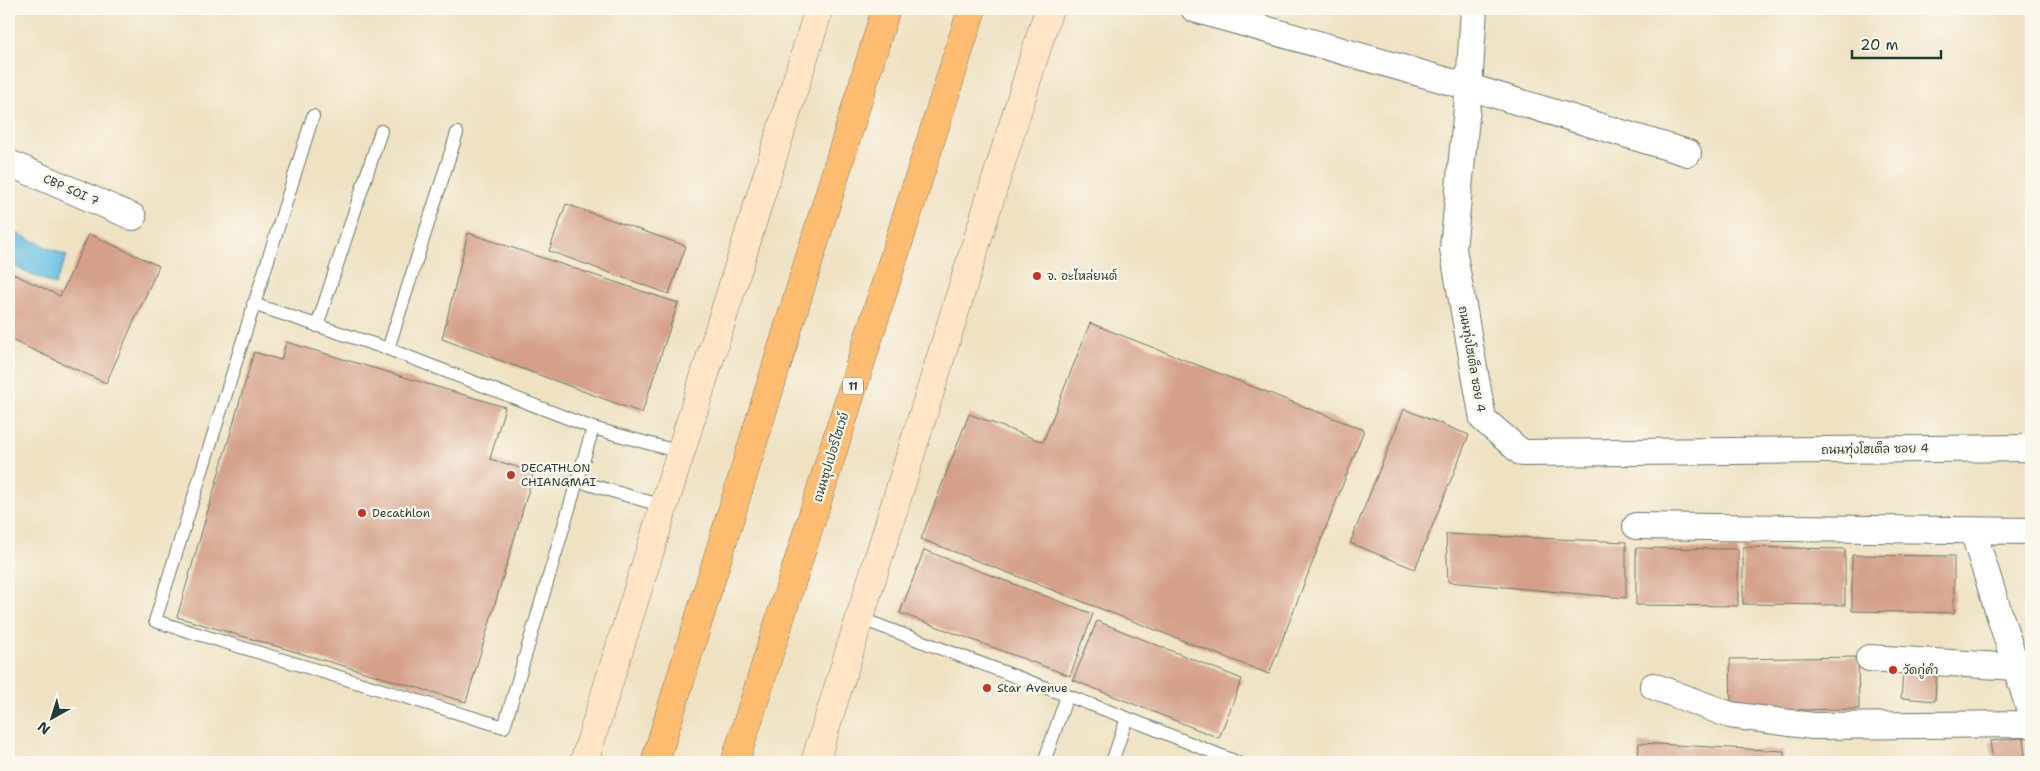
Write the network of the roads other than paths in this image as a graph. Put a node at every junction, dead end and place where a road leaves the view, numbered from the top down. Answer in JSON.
{"nodes":[{"id":1,"x":819,"y":9,"type":"edge"},
{"id":2,"x":886,"y":9,"type":"edge"},
{"id":3,"x":972,"y":9,"type":"edge"},
{"id":4,"x":1049,"y":9,"type":"edge"},
{"id":5,"x":1194,"y":9,"type":"edge"},
{"id":6,"x":1474,"y":9,"type":"edge"},
{"id":7,"x":1469,"y":87,"type":"junction"},
{"id":8,"x":312,"y":116,"type":"dead end"},
{"id":9,"x":381,"y":131,"type":"dead end"},
{"id":10,"x":457,"y":133,"type":"dead end"},
{"id":11,"x":1688,"y":153,"type":"dead end"},
{"id":12,"x":9,"y":163,"type":"edge"},
{"id":13,"x":133,"y":217,"type":"dead end"},
{"id":14,"x":253,"y":304,"type":"junction"},
{"id":15,"x":318,"y":326,"type":"junction"},
{"id":16,"x":388,"y":349,"type":"junction"},
{"id":17,"x":593,"y":428,"type":"junction"},
{"id":18,"x":2031,"y":448,"type":"edge"},
{"id":19,"x":680,"y":452,"type":"junction"},
{"id":20,"x":578,"y":480,"type":"junction"},
{"id":21,"x":663,"y":506,"type":"junction"},
{"id":22,"x":1636,"y":526,"type":"dead end"},
{"id":23,"x":1974,"y":531,"type":"junction"},
{"id":24,"x":2031,"y":531,"type":"edge"},
{"id":25,"x":859,"y":618,"type":"junction"},
{"id":26,"x":1869,"y":658,"type":"dead end"},
{"id":27,"x":2016,"y":666,"type":"junction"},
{"id":28,"x":1653,"y":686,"type":"dead end"},
{"id":29,"x":1067,"y":696,"type":"junction"},
{"id":30,"x":2031,"y":714,"type":"edge"},
{"id":31,"x":1127,"y":718,"type":"junction"},
{"id":32,"x":2031,"y":724,"type":"edge"},
{"id":33,"x":584,"y":762,"type":"edge"},
{"id":34,"x":655,"y":762,"type":"edge"},
{"id":35,"x":735,"y":762,"type":"edge"},
{"id":36,"x":815,"y":762,"type":"edge"},
{"id":37,"x":1044,"y":762,"type":"edge"},
{"id":38,"x":1112,"y":762,"type":"edge"},
{"id":39,"x":1237,"y":762,"type":"edge"}],
"edges":[{"from":1,"to":19,"type":"main road"},
{"from":2,"to":34,"type":"highway"},
{"from":3,"to":35,"type":"highway","name":"ถนนซุปเปอร์ไฮเวย์","number":"11"},
{"from":4,"to":25,"type":"main road"},
{"from":5,"to":7,"type":"street"},
{"from":6,"to":7,"type":"street","name":"ถนนทุ่งโฮเต็ล ซอย 4"},
{"from":7,"to":11,"type":"street"},
{"from":7,"to":18,"type":"street","name":"ถนนทุ่งโฮเต็ล ซอย 4"},
{"from":8,"to":14,"type":"lane"},
{"from":9,"to":15,"type":"lane"},
{"from":10,"to":16,"type":"lane"},
{"from":12,"to":13,"type":"street","name":"CBP SOI 7"},
{"from":14,"to":15,"type":"lane"},
{"from":14,"to":20,"type":"lane"},
{"from":15,"to":16,"type":"lane"},
{"from":16,"to":17,"type":"lane"},
{"from":17,"to":19,"type":"lane"},
{"from":17,"to":20,"type":"lane"},
{"from":19,"to":21,"type":"main road"},
{"from":20,"to":21,"type":"lane"},
{"from":21,"to":33,"type":"main road"},
{"from":22,"to":23,"type":"street"},
{"from":23,"to":24,"type":"street"},
{"from":23,"to":27,"type":"street"},
{"from":25,"to":29,"type":"lane"},
{"from":25,"to":36,"type":"main road"},
{"from":26,"to":27,"type":"street"},
{"from":27,"to":30,"type":"street"},
{"from":28,"to":32,"type":"street"},
{"from":29,"to":31,"type":"lane"},
{"from":29,"to":37,"type":"lane"},
{"from":31,"to":38,"type":"lane"},
{"from":31,"to":39,"type":"lane"}]}
